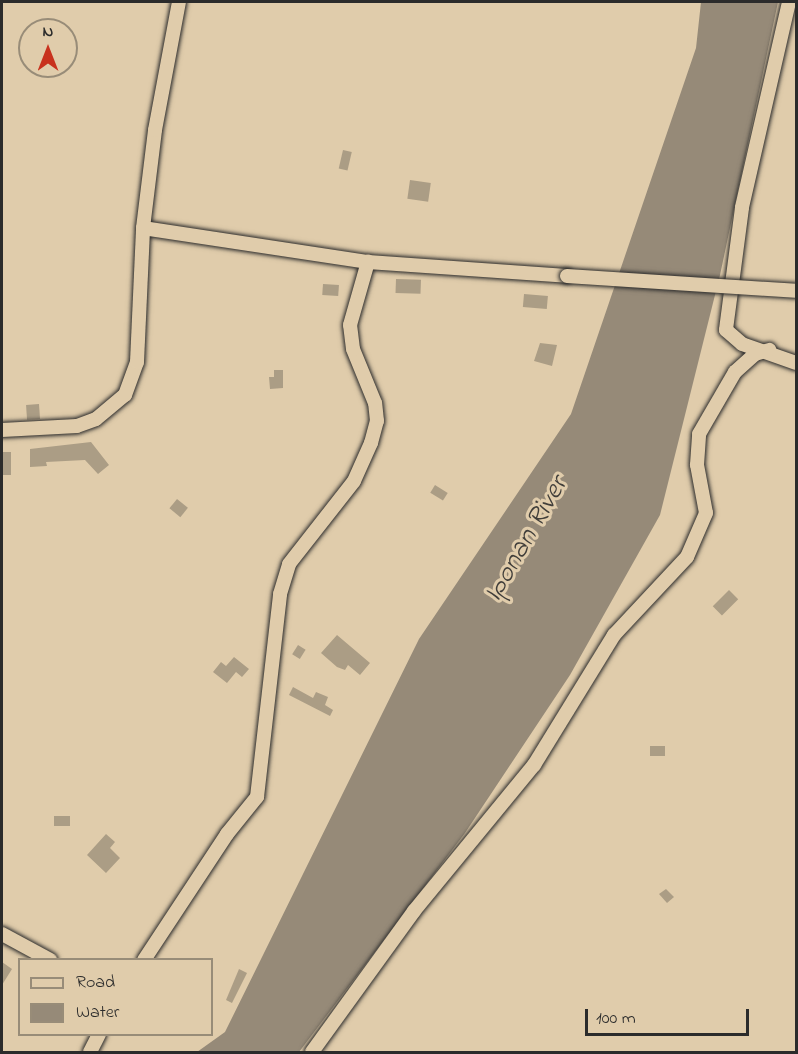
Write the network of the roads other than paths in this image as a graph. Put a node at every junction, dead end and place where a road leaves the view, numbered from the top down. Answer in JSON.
{"nodes":[{"id":1,"x":179,"y":2,"type":"edge"},
{"id":2,"x":789,"y":2,"type":"edge"},
{"id":3,"x":143,"y":228,"type":"junction"},
{"id":4,"x":368,"y":262,"type":"junction"},
{"id":5,"x":796,"y":291,"type":"edge"},
{"id":6,"x":769,"y":350,"type":"junction"},
{"id":7,"x":796,"y":363,"type":"edge"},
{"id":8,"x":2,"y":430,"type":"edge"},
{"id":9,"x":2,"y":934,"type":"edge"},
{"id":10,"x":46,"y":958,"type":"edge"},
{"id":11,"x":145,"y":958,"type":"edge"},
{"id":12,"x":98,"y":1036,"type":"edge"},
{"id":13,"x":90,"y":1053,"type":"edge"},
{"id":14,"x":312,"y":1053,"type":"edge"}],
"edges":[{"from":1,"to":3,"type":"street"},
{"from":2,"to":6,"type":"street"},
{"from":3,"to":4,"type":"street"},
{"from":3,"to":8,"type":"street"},
{"from":4,"to":5,"type":"street","bridge":true},
{"from":4,"to":11,"type":"street"},
{"from":6,"to":7,"type":"street"},
{"from":6,"to":14,"type":"street"},
{"from":9,"to":10,"type":"street"},
{"from":12,"to":13,"type":"street"}]}
